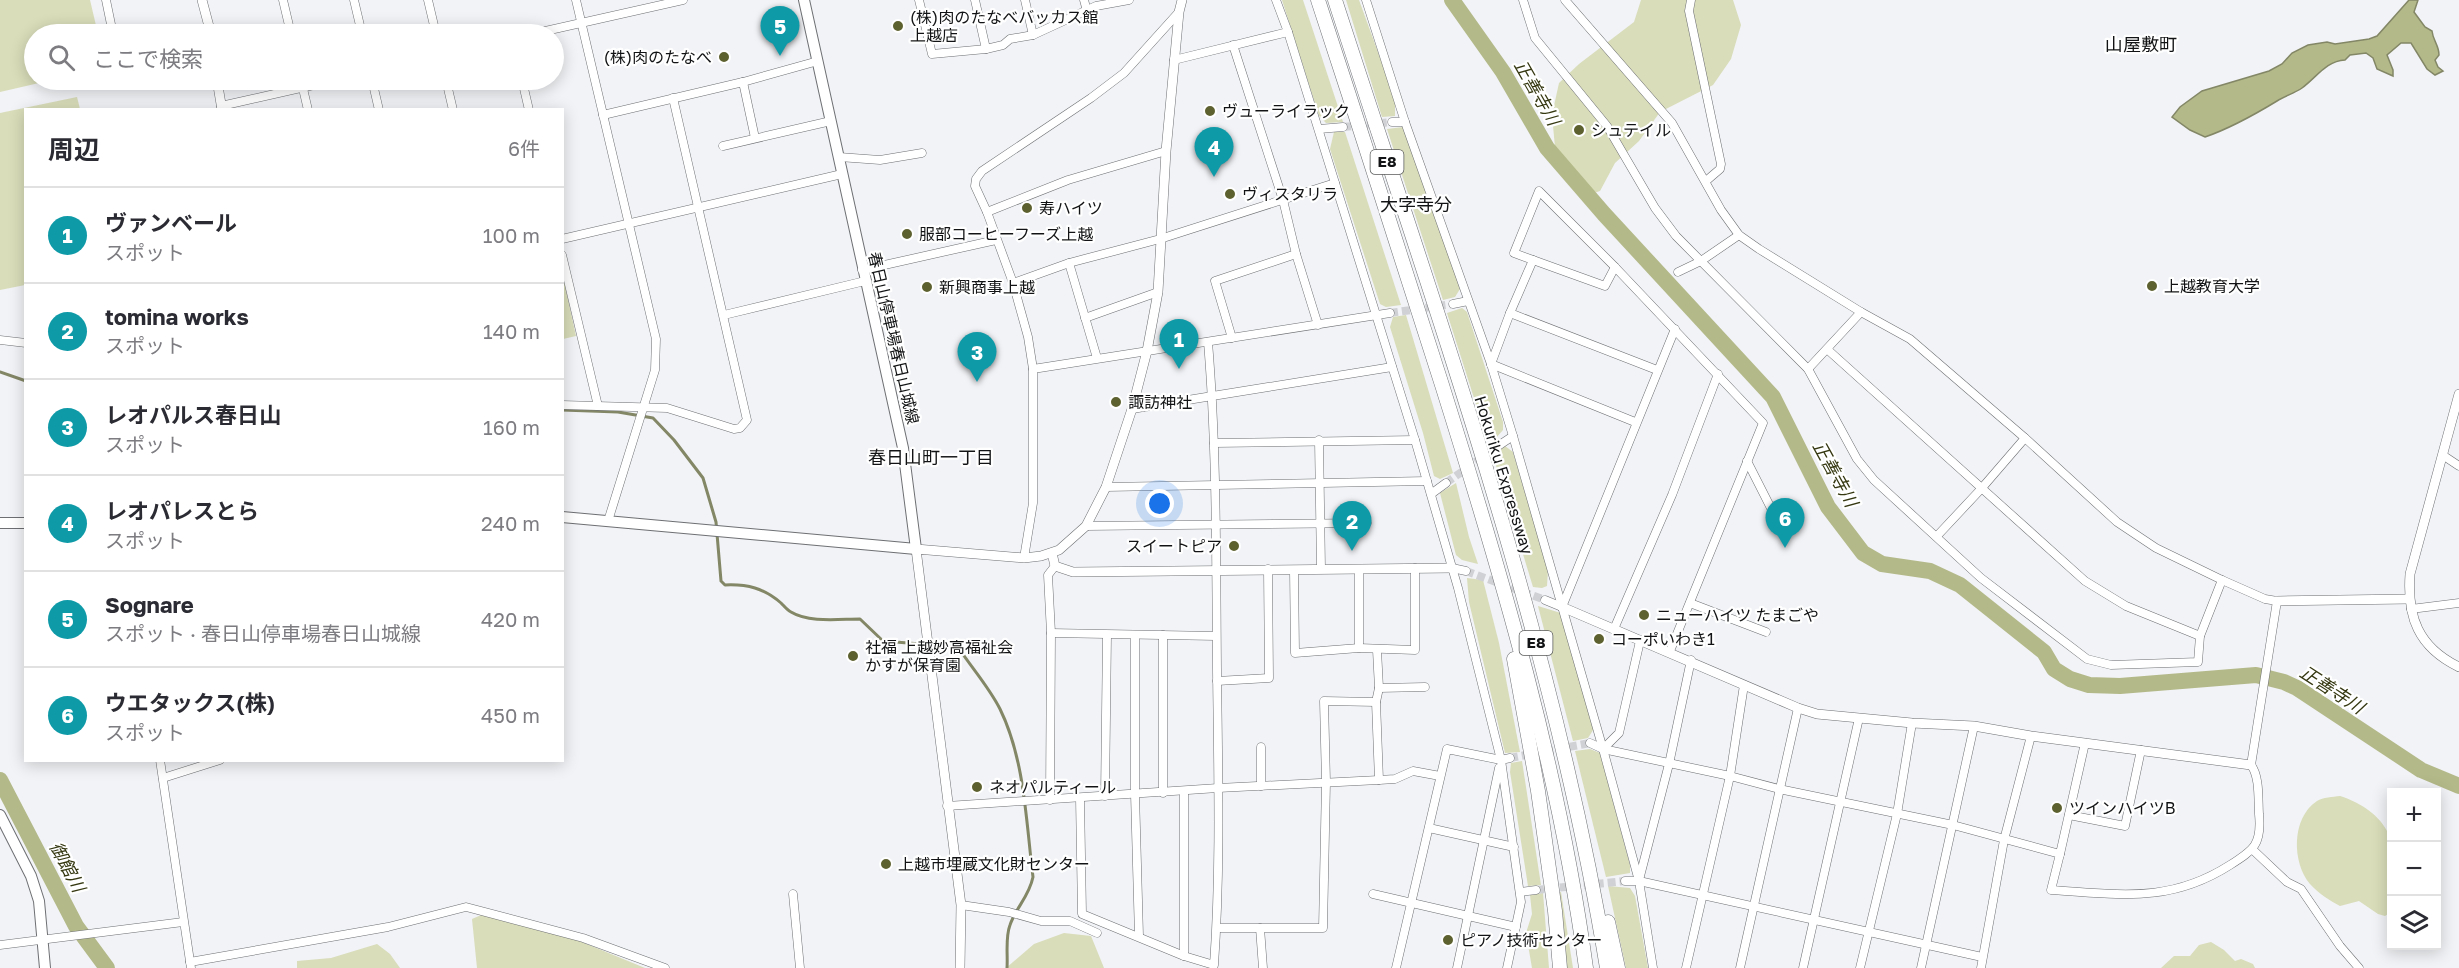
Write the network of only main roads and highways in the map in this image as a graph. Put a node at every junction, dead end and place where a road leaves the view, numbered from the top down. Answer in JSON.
{"nodes":[{"id":1,"x":804,"y":0,"type":"edge"},
{"id":2,"x":1318,"y":0,"type":"edge"},
{"id":3,"x":1335,"y":0,"type":"edge"},
{"id":4,"x":1472,"y":479,"type":"junction"},
{"id":5,"x":564,"y":517,"type":"edge"},
{"id":6,"x":24,"y":523,"type":"edge"},
{"id":7,"x":0,"y":524,"type":"edge"},
{"id":8,"x":1567,"y":766,"type":"junction"},
{"id":9,"x":0,"y":815,"type":"edge"},
{"id":10,"x":45,"y":968,"type":"edge"},
{"id":11,"x":1560,"y":968,"type":"edge"},
{"id":12,"x":1587,"y":968,"type":"edge"},
{"id":13,"x":1607,"y":968,"type":"edge"},
{"id":14,"x":1618,"y":968,"type":"edge"}],
"edges":[{"from":1,"to":5,"type":"main road","name":"春日山停車場春日山城線"},
{"from":2,"to":4,"type":"highway","name":"Hokuriku Expressway","number":"E8"},
{"from":3,"to":8,"type":"highway","name":"Hokuriku Expressway","number":"E8"},
{"from":4,"to":11,"type":"highway"},
{"from":4,"to":12,"type":"highway","name":"Hokuriku Expressway","number":"E8"},
{"from":6,"to":7,"type":"main road"},
{"from":8,"to":13,"type":"highway","name":"Hokuriku Expressway","number":"E8"},
{"from":8,"to":14,"type":"highway"},
{"from":9,"to":10,"type":"main road"}]}
